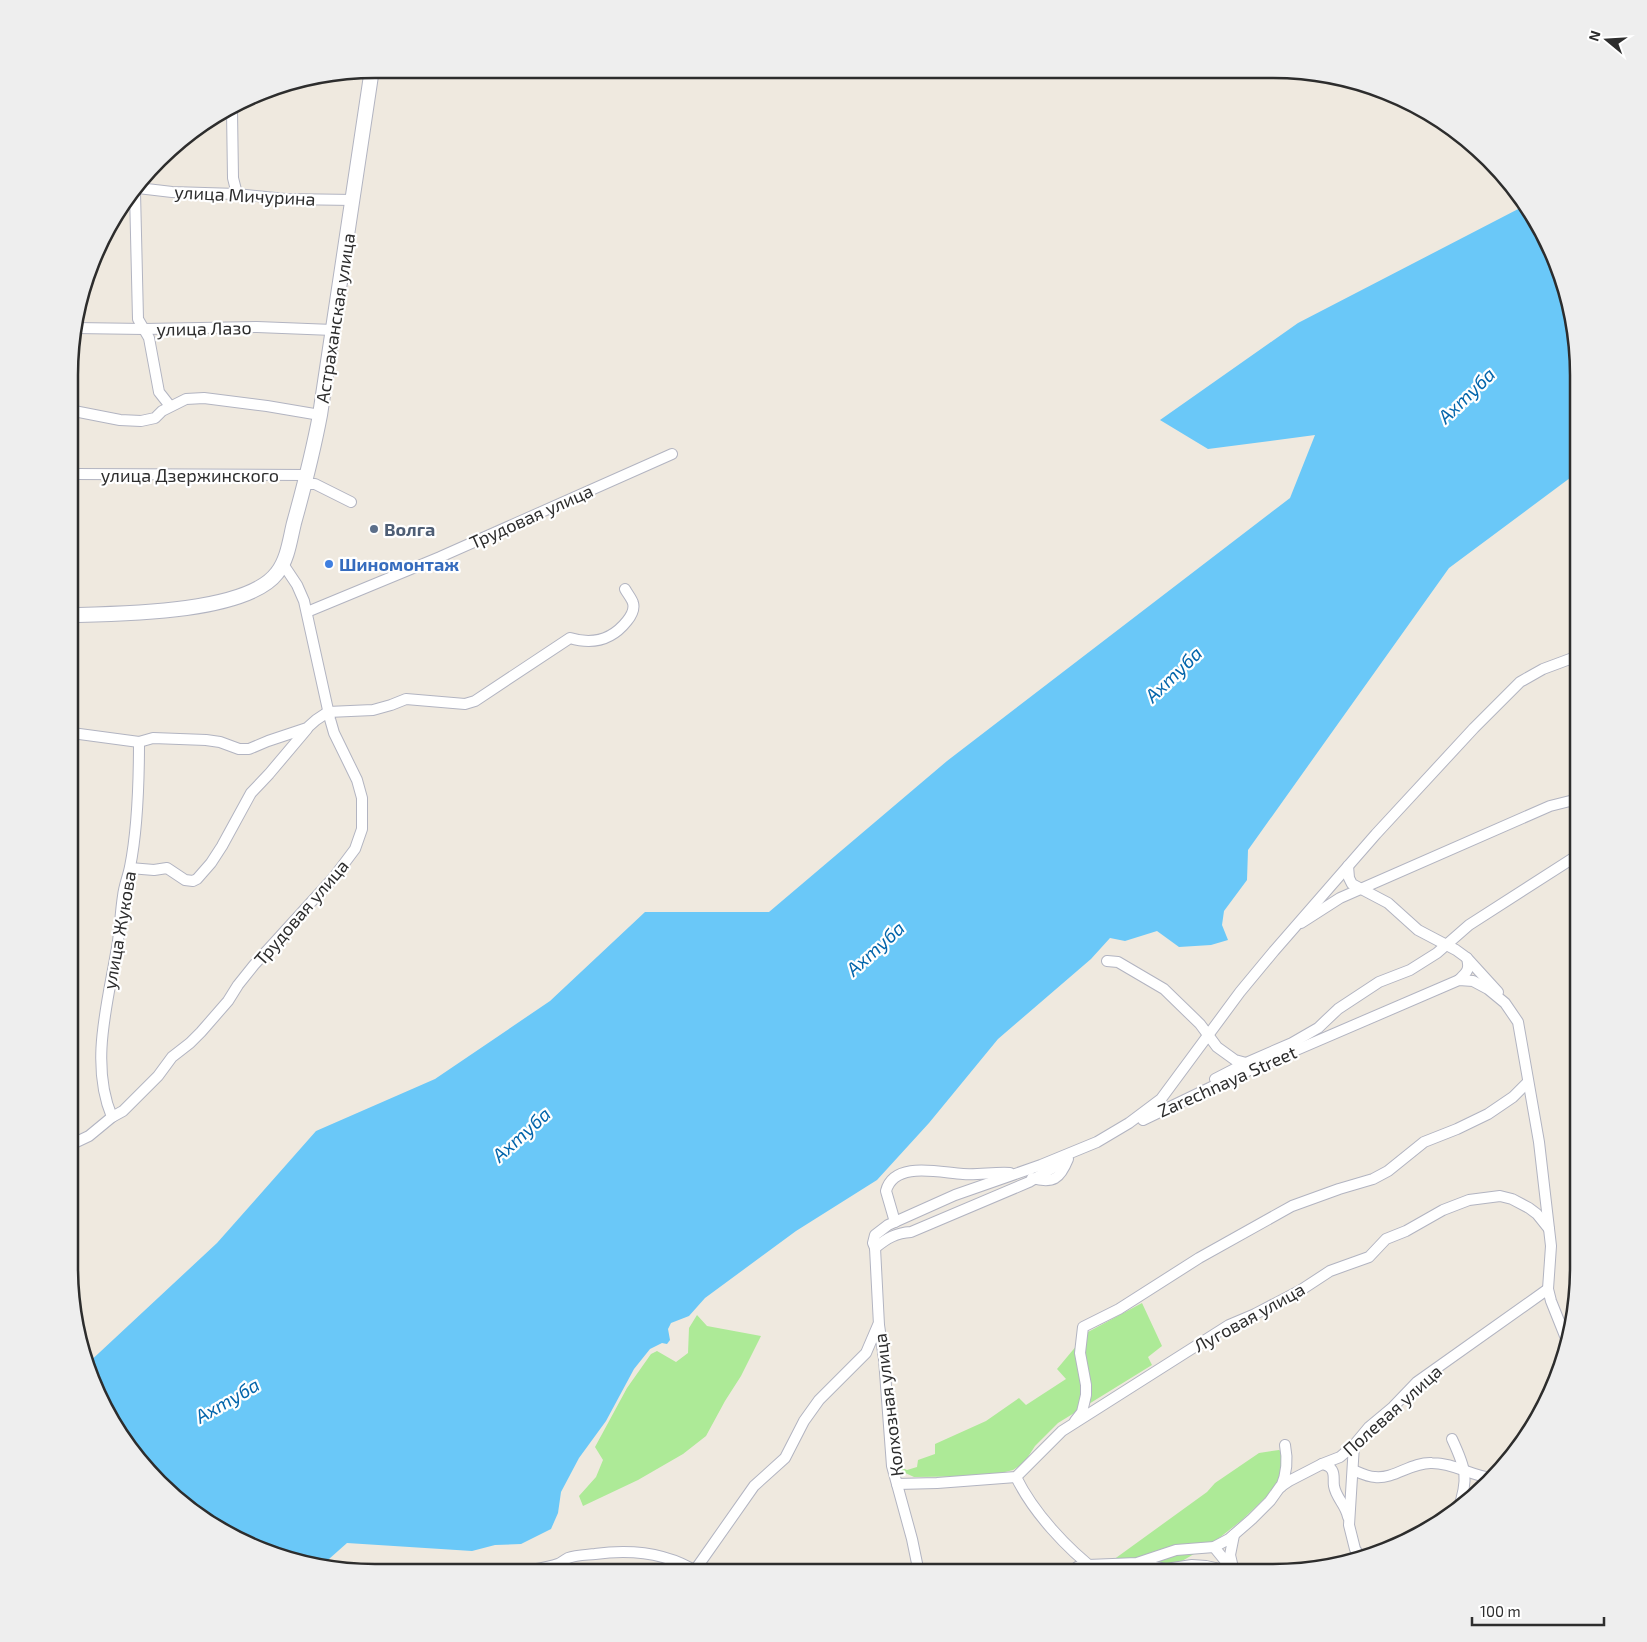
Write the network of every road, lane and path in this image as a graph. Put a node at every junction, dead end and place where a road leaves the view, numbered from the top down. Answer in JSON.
{"nodes":[{"id":1,"x":371,"y":77,"type":"edge"},
{"id":2,"x":232,"y":114,"type":"edge"},
{"id":3,"x":143,"y":189,"type":"edge"},
{"id":4,"x":237,"y":194,"type":"junction"},
{"id":5,"x":354,"y":200,"type":"junction"},
{"id":6,"x":134,"y":201,"type":"edge"},
{"id":7,"x":81,"y":328,"type":"edge"},
{"id":8,"x":144,"y":329,"type":"junction"},
{"id":9,"x":333,"y":330,"type":"junction"},
{"id":10,"x":170,"y":406,"type":"junction"},
{"id":11,"x":77,"y":412,"type":"edge"},
{"id":12,"x":320,"y":415,"type":"junction"},
{"id":13,"x":672,"y":454,"type":"dead end"},
{"id":14,"x":77,"y":474,"type":"edge"},
{"id":15,"x":306,"y":479,"type":"junction"},
{"id":16,"x":350,"y":502,"type":"dead end"},
{"id":17,"x":284,"y":564,"type":"junction"},
{"id":18,"x":625,"y":589,"type":"dead end"},
{"id":19,"x":307,"y":612,"type":"junction"},
{"id":20,"x":77,"y":616,"type":"edge"},
{"id":21,"x":1570,"y":659,"type":"edge"},
{"id":22,"x":328,"y":712,"type":"junction"},
{"id":23,"x":307,"y":728,"type":"junction"},
{"id":24,"x":77,"y":734,"type":"edge"},
{"id":25,"x":139,"y":742,"type":"junction"},
{"id":26,"x":1570,"y":801,"type":"edge"},
{"id":27,"x":1570,"y":860,"type":"edge"},
{"id":28,"x":1348,"y":866,"type":"junction"},
{"id":29,"x":130,"y":868,"type":"junction"},
{"id":30,"x":1362,"y":890,"type":"junction"},
{"id":31,"x":1295,"y":926,"type":"junction"},
{"id":32,"x":1446,"y":945,"type":"junction"},
{"id":33,"x":1467,"y":958,"type":"junction"},
{"id":34,"x":1106,"y":961,"type":"dead end"},
{"id":35,"x":1458,"y":980,"type":"junction"},
{"id":36,"x":1501,"y":1000,"type":"junction"},
{"id":37,"x":1208,"y":1034,"type":"junction"},
{"id":38,"x":1246,"y":1062,"type":"junction"},
{"id":39,"x":1528,"y":1082,"type":"junction"},
{"id":40,"x":1176,"y":1104,"type":"junction"},
{"id":41,"x":112,"y":1117,"type":"junction"},
{"id":42,"x":77,"y":1141,"type":"edge"},
{"id":43,"x":1097,"y":1142,"type":"junction"},
{"id":44,"x":1069,"y":1156,"type":"junction"},
{"id":45,"x":1016,"y":1174,"type":"junction"},
{"id":46,"x":1035,"y":1179,"type":"junction"},
{"id":47,"x":895,"y":1222,"type":"junction"},
{"id":48,"x":1549,"y":1229,"type":"junction"},
{"id":49,"x":875,"y":1248,"type":"junction"},
{"id":50,"x":1548,"y":1289,"type":"junction"},
{"id":51,"x":879,"y":1325,"type":"junction"},
{"id":52,"x":1562,"y":1331,"type":"edge"},
{"id":53,"x":1073,"y":1424,"type":"junction"},
{"id":54,"x":1452,"y":1439,"type":"dead end"},
{"id":55,"x":1285,"y":1445,"type":"dead end"},
{"id":56,"x":1354,"y":1445,"type":"junction"},
{"id":57,"x":1322,"y":1464,"type":"junction"},
{"id":58,"x":1464,"y":1469,"type":"junction"},
{"id":59,"x":1353,"y":1470,"type":"junction"},
{"id":60,"x":1484,"y":1475,"type":"edge"},
{"id":61,"x":1016,"y":1477,"type":"junction"},
{"id":62,"x":897,"y":1484,"type":"junction"},
{"id":63,"x":1280,"y":1488,"type":"junction"},
{"id":64,"x":1461,"y":1496,"type":"edge"},
{"id":65,"x":1349,"y":1525,"type":"junction"},
{"id":66,"x":1234,"y":1535,"type":"junction"},
{"id":67,"x":1214,"y":1547,"type":"junction"},
{"id":68,"x":1357,"y":1552,"type":"edge"},
{"id":69,"x":558,"y":1564,"type":"edge"},
{"id":70,"x":683,"y":1564,"type":"edge"},
{"id":71,"x":702,"y":1564,"type":"edge"},
{"id":72,"x":917,"y":1564,"type":"edge"},
{"id":73,"x":1087,"y":1564,"type":"edge"},
{"id":74,"x":1137,"y":1564,"type":"edge"},
{"id":75,"x":1228,"y":1564,"type":"edge"},
{"id":76,"x":1232,"y":1564,"type":"edge"}],
"edges":[{"from":1,"to":5,"type":"main road","name":"Астраханская улица"},
{"from":2,"to":4,"type":"street"},
{"from":3,"to":4,"type":"street","name":"улица Мичурина"},
{"from":4,"to":5,"type":"street","name":"улица Мичурина"},
{"from":5,"to":9,"type":"main road","name":"Астраханская улица"},
{"from":6,"to":8,"type":"street"},
{"from":7,"to":8,"type":"street","name":"улица Лазо"},
{"from":8,"to":9,"type":"street","name":"улица Лазо"},
{"from":8,"to":10,"type":"street"},
{"from":9,"to":12,"type":"main road","name":"Астраханская улица"},
{"from":10,"to":11,"type":"street"},
{"from":10,"to":12,"type":"street"},
{"from":12,"to":15,"type":"main road","name":"Астраханская улица"},
{"from":13,"to":19,"type":"street","name":"Трудовая улица"},
{"from":14,"to":15,"type":"street","name":"улица Дзержинского"},
{"from":15,"to":16,"type":"street","name":"улица Дзержинского"},
{"from":15,"to":17,"type":"main road","name":"Астраханская улица"},
{"from":17,"to":19,"type":"street","name":"Трудовая улица"},
{"from":17,"to":20,"type":"main road"},
{"from":18,"to":22,"type":"street"},
{"from":19,"to":22,"type":"street","name":"Трудовая улица"},
{"from":21,"to":28,"type":"street"},
{"from":22,"to":23,"type":"street"},
{"from":22,"to":41,"type":"street","name":"Трудовая улица"},
{"from":23,"to":25,"type":"street"},
{"from":23,"to":29,"type":"street"},
{"from":24,"to":25,"type":"street"},
{"from":25,"to":29,"type":"street","name":"улица Жукова"},
{"from":26,"to":30,"type":"street"},
{"from":27,"to":32,"type":"street"},
{"from":28,"to":30,"type":"street"},
{"from":28,"to":31,"type":"street"},
{"from":29,"to":41,"type":"street","name":"улица Жукова"},
{"from":30,"to":31,"type":"street"},
{"from":30,"to":32,"type":"street"},
{"from":31,"to":37,"type":"street"},
{"from":32,"to":33,"type":"street"},
{"from":32,"to":38,"type":"street"},
{"from":33,"to":35,"type":"street"},
{"from":33,"to":36,"type":"street"},
{"from":34,"to":37,"type":"street"},
{"from":35,"to":36,"type":"street"},
{"from":35,"to":40,"type":"street","name":"Zarechnaya Street"},
{"from":36,"to":39,"type":"street"},
{"from":37,"to":38,"type":"street"},
{"from":37,"to":43,"type":"street"},
{"from":38,"to":40,"type":"street"},
{"from":39,"to":48,"type":"street"},
{"from":39,"to":53,"type":"street"},
{"from":40,"to":43,"type":"street","name":"Zarechnaya Street"},
{"from":41,"to":42,"type":"street","name":"Трудовая улица"},
{"from":43,"to":44,"type":"street","name":"Zarechnaya Street"},
{"from":44,"to":45,"type":"street"},
{"from":44,"to":46,"type":"street","name":"Zarechnaya Street"},
{"from":45,"to":46,"type":"street"},
{"from":45,"to":47,"type":"street"},
{"from":45,"to":47,"type":"street"},
{"from":46,"to":49,"type":"street","name":"Zarechnaya Street"},
{"from":47,"to":49,"type":"street"},
{"from":48,"to":50,"type":"street"},
{"from":48,"to":53,"type":"street","name":"Луговая улица"},
{"from":49,"to":51,"type":"street","name":"Колхозная улица"},
{"from":50,"to":52,"type":"street"},
{"from":50,"to":56,"type":"street","name":"Полевая улица"},
{"from":51,"to":62,"type":"street","name":"Колхозная улица"},
{"from":51,"to":71,"type":"street","name":"Колхозная улица"},
{"from":53,"to":61,"type":"street","name":"Луговая улица"},
{"from":54,"to":58,"type":"street"},
{"from":55,"to":63,"type":"street","name":"Полевая улица"},
{"from":56,"to":57,"type":"street","name":"Полевая улица"},
{"from":56,"to":59,"type":"street"},
{"from":57,"to":63,"type":"street","name":"Полевая улица"},
{"from":57,"to":65,"type":"street"},
{"from":58,"to":59,"type":"street"},
{"from":58,"to":60,"type":"street"},
{"from":58,"to":64,"type":"street"},
{"from":59,"to":65,"type":"street"},
{"from":61,"to":62,"type":"street"},
{"from":61,"to":73,"type":"street"},
{"from":62,"to":72,"type":"street","name":"Колхозная улица"},
{"from":63,"to":66,"type":"street","name":"Полевая улица"},
{"from":65,"to":68,"type":"street"},
{"from":66,"to":67,"type":"street","name":"Полевая улица"},
{"from":66,"to":76,"type":"street"},
{"from":67,"to":74,"type":"street","name":"Полевая улица"},
{"from":67,"to":75,"type":"street"},
{"from":69,"to":70,"type":"street","name":"Колхозная улица"}]}
